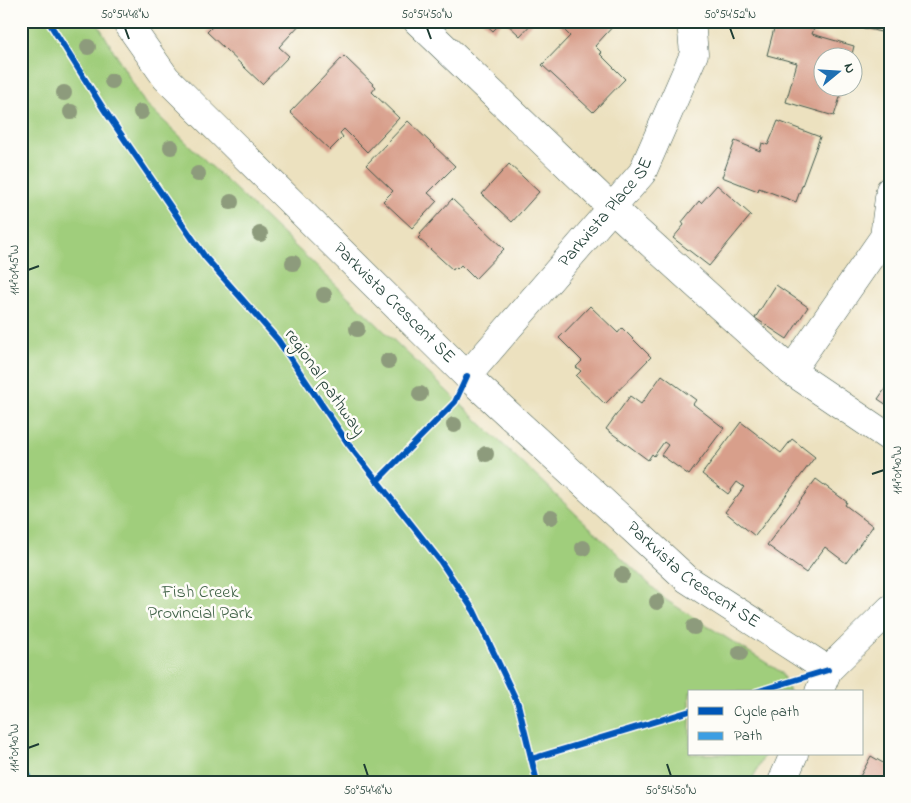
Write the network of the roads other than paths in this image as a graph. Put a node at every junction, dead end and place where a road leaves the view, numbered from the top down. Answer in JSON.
{"nodes":[{"id":1,"x":126,"y":21,"type":"edge"},
{"id":2,"x":417,"y":21,"type":"edge"},
{"id":3,"x":691,"y":21,"type":"edge"},
{"id":4,"x":890,"y":190,"type":"edge"},
{"id":5,"x":613,"y":209,"type":"junction"},
{"id":6,"x":791,"y":371,"type":"junction"},
{"id":7,"x":467,"y":376,"type":"junction"},
{"id":8,"x":890,"y":438,"type":"edge"},
{"id":9,"x":890,"y":609,"type":"edge"},
{"id":10,"x":824,"y":681,"type":"edge"},
{"id":11,"x":793,"y":756,"type":"edge"},
{"id":12,"x":782,"y":782,"type":"edge"}],
"edges":[{"from":1,"to":7,"type":"street","name":"Parkvista Crescent SE"},
{"from":2,"to":5,"type":"street"},
{"from":3,"to":5,"type":"street","name":"Parkvista Place SE"},
{"from":4,"to":6,"type":"street"},
{"from":5,"to":6,"type":"street"},
{"from":5,"to":7,"type":"street","name":"Parkvista Place SE"},
{"from":6,"to":8,"type":"street"},
{"from":7,"to":10,"type":"street","name":"Parkvista Crescent SE"},
{"from":9,"to":10,"type":"street"},
{"from":11,"to":12,"type":"street"}]}
